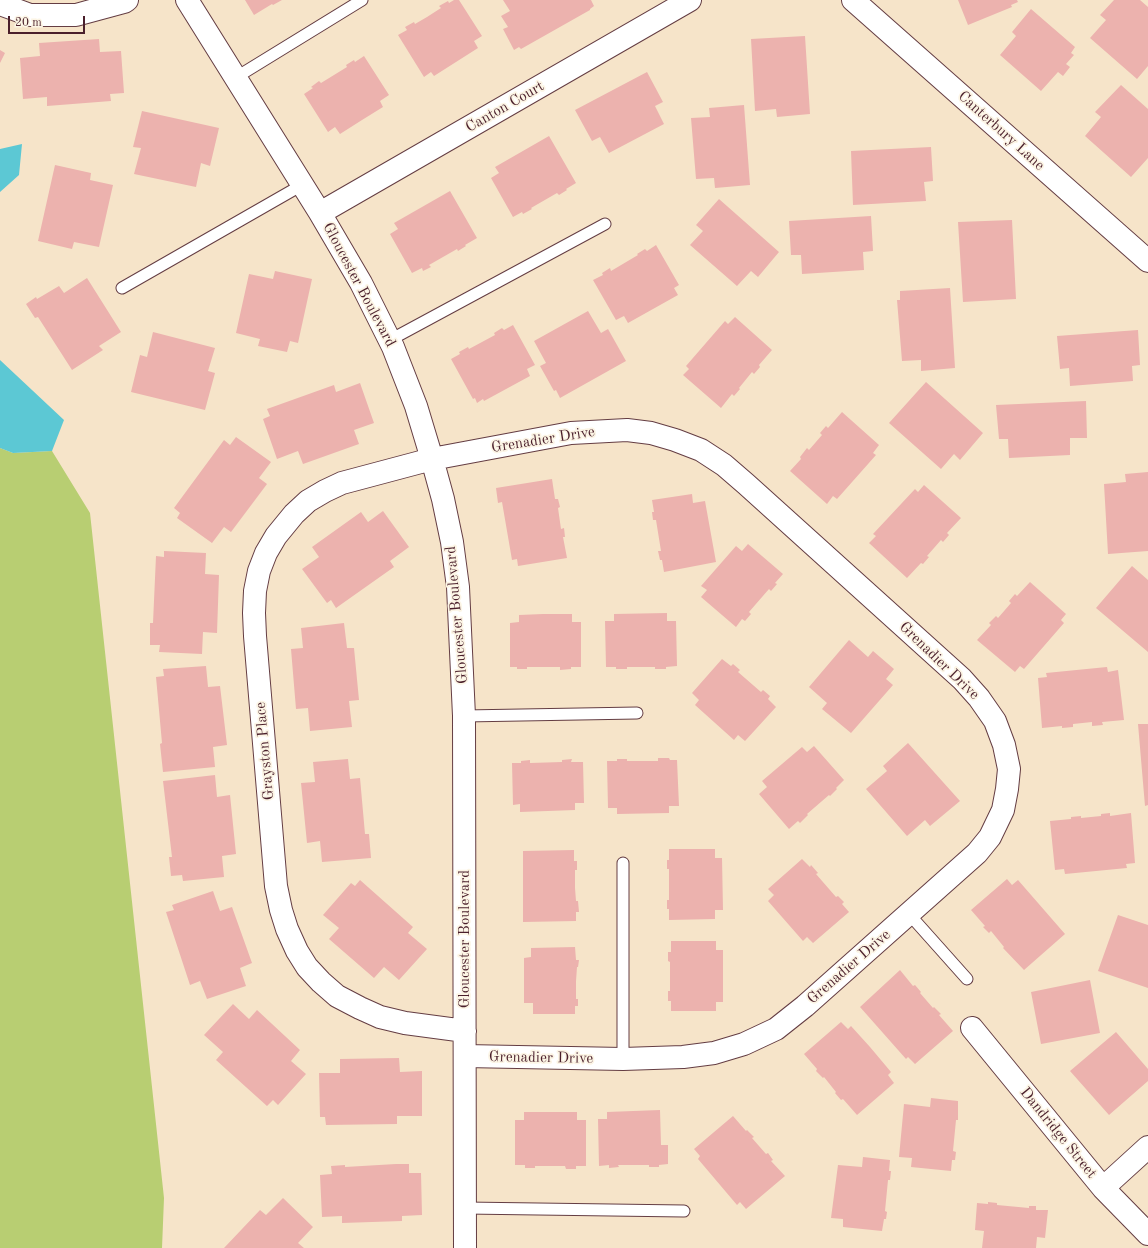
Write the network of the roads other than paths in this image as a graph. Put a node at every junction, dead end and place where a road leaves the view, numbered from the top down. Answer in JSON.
{"nodes":[{"id":1,"x":128,"y":0,"type":"edge"},
{"id":2,"x":187,"y":0,"type":"edge"},
{"id":3,"x":362,"y":0,"type":"edge"},
{"id":4,"x":690,"y":0,"type":"edge"},
{"id":5,"x":853,"y":0,"type":"edge"},
{"id":6,"x":0,"y":4,"type":"edge"},
{"id":7,"x":235,"y":78,"type":"junction"},
{"id":8,"x":302,"y":186,"type":"junction"},
{"id":9,"x":320,"y":213,"type":"junction"},
{"id":10,"x":605,"y":224,"type":"dead end"},
{"id":11,"x":1148,"y":261,"type":"edge"},
{"id":12,"x":122,"y":288,"type":"dead end"},
{"id":13,"x":390,"y":340,"type":"junction"},
{"id":14,"x":432,"y":459,"type":"junction"},
{"id":15,"x":637,"y":712,"type":"dead end"},
{"id":16,"x":464,"y":716,"type":"junction"},
{"id":17,"x":623,"y":863,"type":"dead end"},
{"id":18,"x":910,"y":914,"type":"junction"},
{"id":19,"x":967,"y":979,"type":"dead end"},
{"id":20,"x":972,"y":1028,"type":"dead end"},
{"id":21,"x":465,"y":1031,"type":"junction"},
{"id":22,"x":465,"y":1056,"type":"junction"},
{"id":23,"x":622,"y":1059,"type":"junction"},
{"id":24,"x":1148,"y":1146,"type":"edge"},
{"id":25,"x":1103,"y":1188,"type":"junction"},
{"id":26,"x":465,"y":1208,"type":"junction"},
{"id":27,"x":684,"y":1211,"type":"dead end"},
{"id":28,"x":1148,"y":1234,"type":"edge"},
{"id":29,"x":465,"y":1248,"type":"edge"}],
"edges":[{"from":1,"to":6,"type":"street"},
{"from":2,"to":7,"type":"street","name":"Gloucester Boulevard"},
{"from":3,"to":7,"type":"lane"},
{"from":4,"to":9,"type":"street","name":"Canton Court"},
{"from":5,"to":11,"type":"street","name":"Canterbury Lane"},
{"from":7,"to":8,"type":"street","name":"Gloucester Boulevard"},
{"from":8,"to":9,"type":"street","name":"Gloucester Boulevard"},
{"from":8,"to":12,"type":"lane"},
{"from":9,"to":13,"type":"street","name":"Gloucester Boulevard"},
{"from":10,"to":13,"type":"lane"},
{"from":13,"to":14,"type":"street","name":"Gloucester Boulevard"},
{"from":14,"to":16,"type":"street","name":"Gloucester Boulevard"},
{"from":14,"to":18,"type":"street","name":"Grenadier Drive"},
{"from":14,"to":21,"type":"street","name":"Grayston Place"},
{"from":15,"to":16,"type":"lane"},
{"from":16,"to":21,"type":"street","name":"Gloucester Boulevard"},
{"from":17,"to":23,"type":"lane"},
{"from":18,"to":19,"type":"lane"},
{"from":18,"to":23,"type":"street","name":"Grenadier Drive"},
{"from":20,"to":25,"type":"street","name":"Dandridge Street"},
{"from":21,"to":22,"type":"street","name":"Gloucester Boulevard"},
{"from":22,"to":23,"type":"street","name":"Grenadier Drive"},
{"from":22,"to":26,"type":"street","name":"Gloucester Boulevard"},
{"from":24,"to":25,"type":"street"},
{"from":25,"to":28,"type":"street","name":"Dandridge Street"},
{"from":26,"to":27,"type":"lane"},
{"from":26,"to":29,"type":"street","name":"Gloucester Boulevard"}]}
